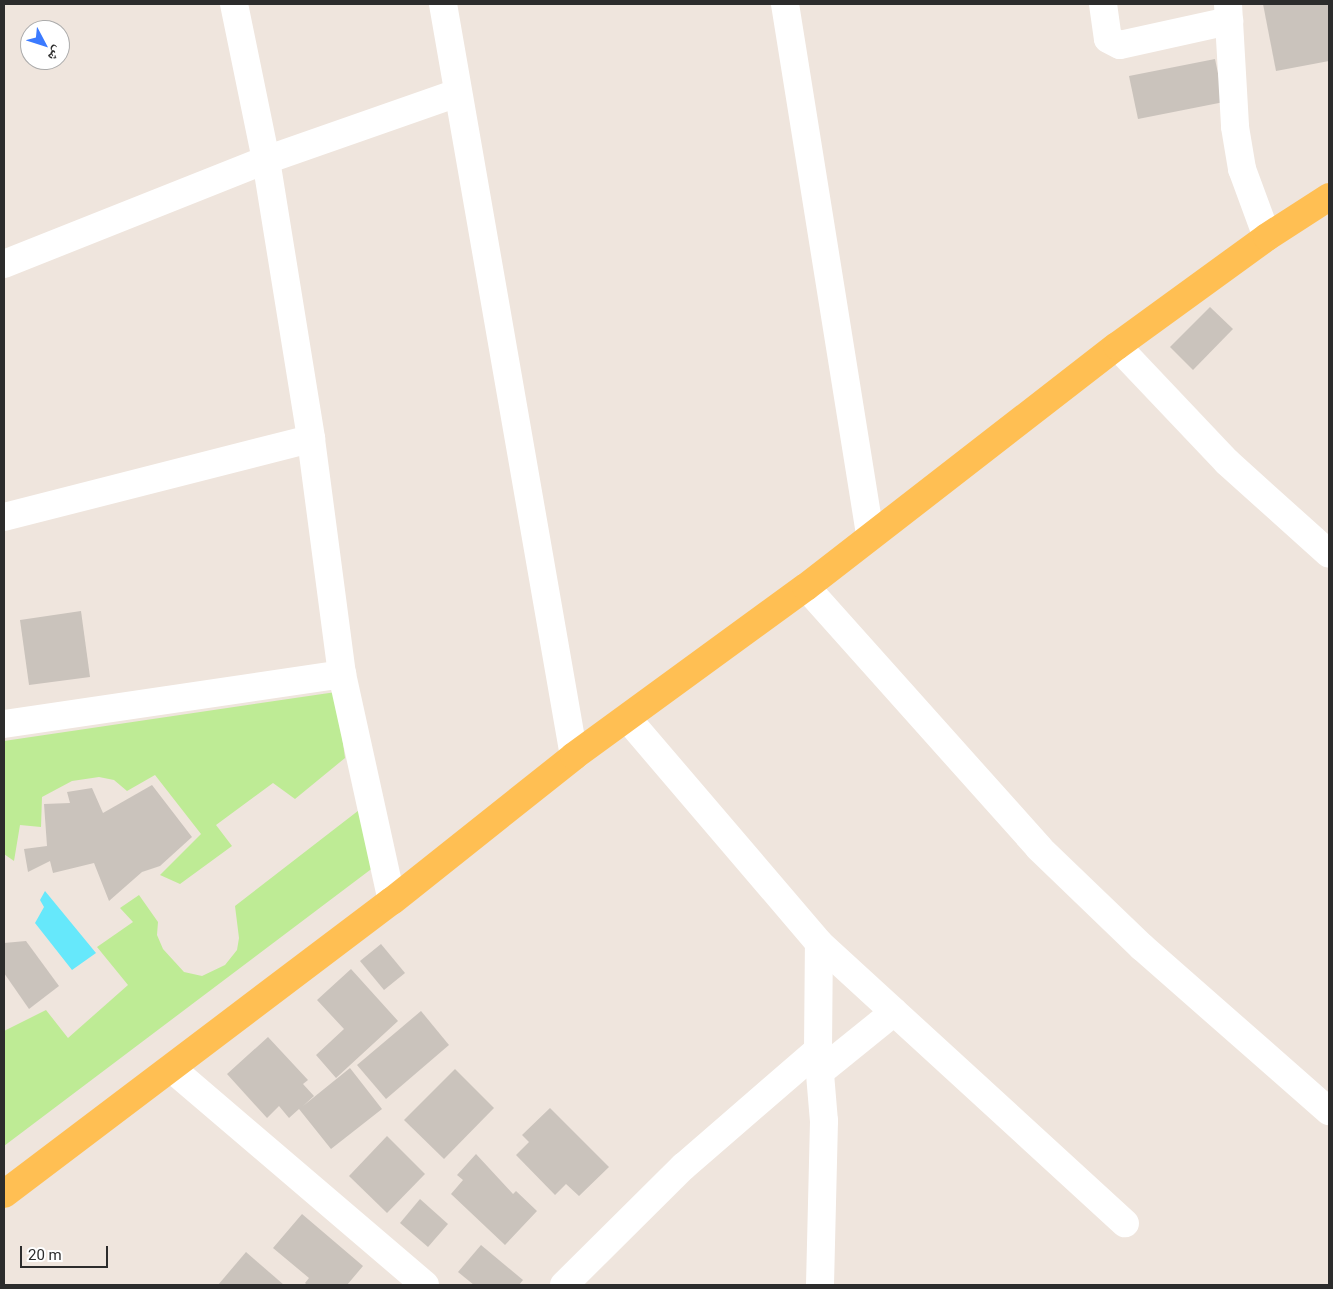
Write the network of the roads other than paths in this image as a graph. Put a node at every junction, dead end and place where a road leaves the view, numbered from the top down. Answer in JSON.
{"nodes":[{"id":1,"x":234,"y":4,"type":"edge"},
{"id":2,"x":443,"y":4,"type":"edge"},
{"id":3,"x":785,"y":4,"type":"edge"},
{"id":4,"x":1103,"y":4,"type":"edge"},
{"id":5,"x":1228,"y":12,"type":"edge"},
{"id":6,"x":458,"y":93,"type":"junction"},
{"id":7,"x":266,"y":160,"type":"junction"},
{"id":8,"x":1329,"y":197,"type":"edge"},
{"id":9,"x":1267,"y":237,"type":"junction"},
{"id":10,"x":4,"y":264,"type":"edge"},
{"id":11,"x":1117,"y":346,"type":"junction"},
{"id":12,"x":311,"y":439,"type":"junction"},
{"id":13,"x":4,"y":517,"type":"edge"},
{"id":14,"x":870,"y":534,"type":"junction"},
{"id":15,"x":1329,"y":554,"type":"edge"},
{"id":16,"x":806,"y":586,"type":"junction"},
{"id":17,"x":342,"y":674,"type":"junction"},
{"id":18,"x":627,"y":718,"type":"junction"},
{"id":19,"x":4,"y":724,"type":"edge"},
{"id":20,"x":574,"y":756,"type":"junction"},
{"id":21,"x":392,"y":901,"type":"junction"},
{"id":22,"x":818,"y":943,"type":"junction"},
{"id":23,"x":894,"y":1012,"type":"junction"},
{"id":24,"x":820,"y":1061,"type":"junction"},
{"id":25,"x":171,"y":1068,"type":"junction"},
{"id":26,"x":1329,"y":1111,"type":"edge"},
{"id":27,"x":4,"y":1194,"type":"edge"},
{"id":28,"x":1125,"y":1223,"type":"dead end"},
{"id":29,"x":425,"y":1285,"type":"edge"},
{"id":30,"x":564,"y":1285,"type":"edge"},
{"id":31,"x":820,"y":1285,"type":"edge"}],
"edges":[{"from":1,"to":7,"type":"street"},
{"from":2,"to":6,"type":"street"},
{"from":3,"to":14,"type":"street"},
{"from":4,"to":5,"type":"street"},
{"from":5,"to":9,"type":"street"},
{"from":6,"to":7,"type":"street"},
{"from":6,"to":20,"type":"street"},
{"from":7,"to":10,"type":"street"},
{"from":7,"to":12,"type":"street"},
{"from":8,"to":9,"type":"main road"},
{"from":9,"to":11,"type":"main road"},
{"from":11,"to":14,"type":"main road"},
{"from":11,"to":15,"type":"street"},
{"from":12,"to":13,"type":"street"},
{"from":12,"to":17,"type":"street"},
{"from":14,"to":16,"type":"main road"},
{"from":16,"to":18,"type":"main road"},
{"from":16,"to":26,"type":"street"},
{"from":17,"to":19,"type":"street"},
{"from":17,"to":21,"type":"street"},
{"from":18,"to":20,"type":"main road"},
{"from":18,"to":22,"type":"street"},
{"from":20,"to":21,"type":"main road"},
{"from":21,"to":25,"type":"main road"},
{"from":22,"to":23,"type":"street"},
{"from":22,"to":24,"type":"street"},
{"from":23,"to":24,"type":"street"},
{"from":23,"to":28,"type":"street"},
{"from":24,"to":30,"type":"street"},
{"from":24,"to":31,"type":"street"},
{"from":25,"to":27,"type":"main road"},
{"from":25,"to":29,"type":"street"}]}
